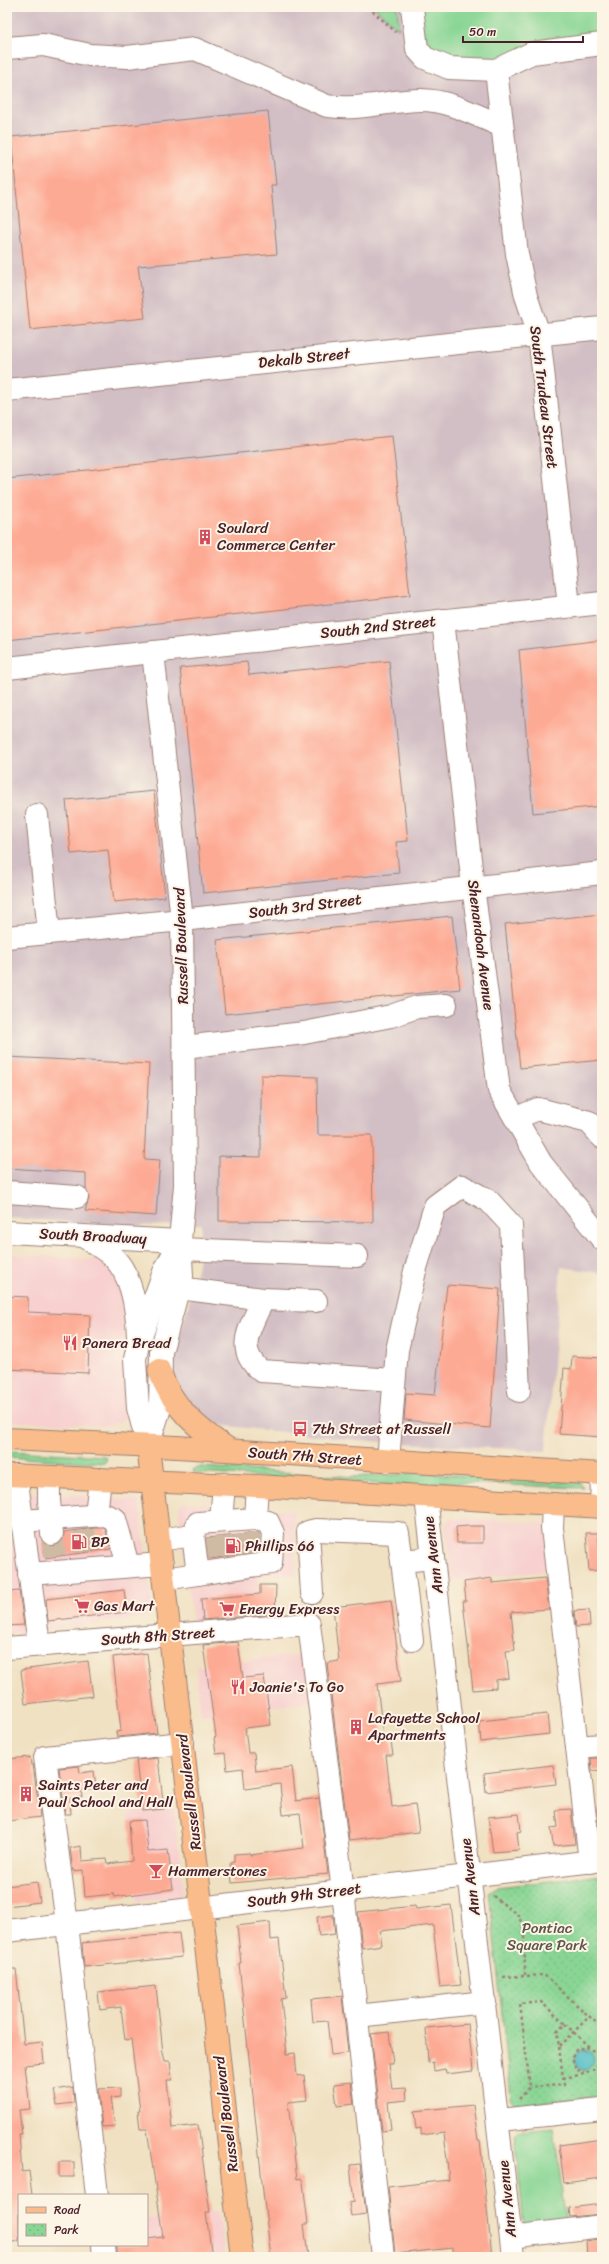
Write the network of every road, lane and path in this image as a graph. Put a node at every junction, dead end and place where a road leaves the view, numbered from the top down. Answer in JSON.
{"nodes":[{"id":1,"x":368,"y":7,"type":"edge"},
{"id":2,"x":412,"y":7,"type":"edge"},
{"id":3,"x":602,"y":44,"type":"edge"},
{"id":4,"x":7,"y":48,"type":"edge"},
{"id":5,"x":417,"y":49,"type":"junction"},
{"id":6,"x":496,"y":70,"type":"junction"},
{"id":7,"x":502,"y":126,"type":"junction"},
{"id":8,"x":602,"y":328,"type":"edge"},
{"id":9,"x":539,"y":334,"type":"junction"},
{"id":10,"x":7,"y":390,"type":"edge"},
{"id":11,"x":602,"y":603,"type":"edge"},
{"id":12,"x":569,"y":606,"type":"junction"},
{"id":13,"x":443,"y":620,"type":"junction"},
{"id":14,"x":153,"y":652,"type":"junction"},
{"id":15,"x":7,"y":668,"type":"edge"},
{"id":16,"x":37,"y":815,"type":"dead end"},
{"id":17,"x":602,"y":873,"type":"edge"},
{"id":18,"x":473,"y":886,"type":"junction"},
{"id":19,"x":182,"y":920,"type":"junction"},
{"id":20,"x":49,"y":933,"type":"junction"},
{"id":21,"x":7,"y":937,"type":"edge"},
{"id":22,"x":446,"y":1005,"type":"dead end"},
{"id":23,"x":184,"y":1046,"type":"junction"},
{"id":24,"x":516,"y":1118,"type":"junction"},
{"id":25,"x":598,"y":1126,"type":"edge"},
{"id":26,"x":7,"y":1192,"type":"edge"},
{"id":27,"x":77,"y":1197,"type":"dead end"},
{"id":28,"x":7,"y":1232,"type":"edge"},
{"id":29,"x":83,"y":1236,"type":"junction"},
{"id":30,"x":602,"y":1239,"type":"edge"},
{"id":31,"x":180,"y":1245,"type":"junction"},
{"id":32,"x":357,"y":1256,"type":"dead end"},
{"id":33,"x":179,"y":1288,"type":"junction"},
{"id":34,"x":263,"y":1299,"type":"junction"},
{"id":35,"x":316,"y":1301,"type":"dead end"},
{"id":36,"x":138,"y":1345,"type":"junction"},
{"id":37,"x":159,"y":1370,"type":"junction"},
{"id":38,"x":394,"y":1380,"type":"junction"},
{"id":39,"x":519,"y":1391,"type":"dead end"},
{"id":40,"x":7,"y":1439,"type":"edge"},
{"id":41,"x":148,"y":1446,"type":"junction"},
{"id":42,"x":231,"y":1451,"type":"junction"},
{"id":43,"x":388,"y":1461,"type":"junction"},
{"id":44,"x":602,"y":1474,"type":"edge"},
{"id":45,"x":11,"y":1475,"type":"edge"},
{"id":46,"x":49,"y":1477,"type":"junction"},
{"id":47,"x":100,"y":1479,"type":"junction"},
{"id":48,"x":602,"y":1480,"type":"edge"},
{"id":49,"x":153,"y":1481,"type":"junction"},
{"id":50,"x":224,"y":1484,"type":"junction"},
{"id":51,"x":257,"y":1486,"type":"junction"},
{"id":52,"x":426,"y":1497,"type":"junction"},
{"id":53,"x":553,"y":1504,"type":"junction"},
{"id":54,"x":602,"y":1507,"type":"edge"},
{"id":55,"x":88,"y":1520,"type":"junction"},
{"id":56,"x":22,"y":1521,"type":"junction"},
{"id":57,"x":51,"y":1526,"type":"junction"},
{"id":58,"x":159,"y":1540,"type":"junction"},
{"id":59,"x":227,"y":1543,"type":"junction"},
{"id":60,"x":433,"y":1558,"type":"junction"},
{"id":61,"x":402,"y":1561,"type":"junction"},
{"id":62,"x":128,"y":1565,"type":"junction"},
{"id":63,"x":163,"y":1572,"type":"junction"},
{"id":64,"x":29,"y":1574,"type":"junction"},
{"id":65,"x":312,"y":1593,"type":"dead end"},
{"id":66,"x":170,"y":1636,"type":"junction"},
{"id":67,"x":412,"y":1640,"type":"dead end"},
{"id":68,"x":39,"y":1644,"type":"junction"},
{"id":69,"x":7,"y":1648,"type":"edge"},
{"id":70,"x":183,"y":1743,"type":"junction"},
{"id":71,"x":602,"y":1745,"type":"edge"},
{"id":72,"x":577,"y":1747,"type":"junction"},
{"id":73,"x":596,"y":1861,"type":"edge"},
{"id":74,"x":470,"y":1876,"type":"junction"},
{"id":75,"x":343,"y":1890,"type":"junction"},
{"id":76,"x":493,"y":1896,"type":"dead end"},
{"id":77,"x":202,"y":1908,"type":"junction"},
{"id":78,"x":67,"y":1924,"type":"junction"},
{"id":79,"x":7,"y":1931,"type":"edge"},
{"id":80,"x":525,"y":1975,"type":"junction"},
{"id":81,"x":503,"y":1977,"type":"dead end"},
{"id":82,"x":485,"y":2002,"type":"junction"},
{"id":83,"x":357,"y":2016,"type":"junction"},
{"id":84,"x":590,"y":2016,"type":"junction"},
{"id":85,"x":565,"y":2024,"type":"junction"},
{"id":86,"x":602,"y":2028,"type":"edge"},
{"id":87,"x":574,"y":2032,"type":"junction"},
{"id":88,"x":559,"y":2046,"type":"junction"},
{"id":89,"x":589,"y":2047,"type":"junction"},
{"id":90,"x":584,"y":2073,"type":"junction"},
{"id":91,"x":563,"y":2078,"type":"junction"},
{"id":92,"x":530,"y":2087,"type":"junction"},
{"id":93,"x":518,"y":2100,"type":"dead end"},
{"id":94,"x":602,"y":2109,"type":"edge"},
{"id":95,"x":499,"y":2120,"type":"junction"},
{"id":96,"x":97,"y":2194,"type":"edge"},
{"id":97,"x":602,"y":2226,"type":"edge"},
{"id":98,"x":103,"y":2246,"type":"edge"},
{"id":99,"x":512,"y":2247,"type":"edge"},
{"id":100,"x":104,"y":2257,"type":"edge"},
{"id":101,"x":242,"y":2257,"type":"edge"},
{"id":102,"x":383,"y":2257,"type":"edge"}],
"edges":[{"from":1,"to":5,"type":"path"},
{"from":2,"to":5,"type":"street"},
{"from":3,"to":6,"type":"street"},
{"from":4,"to":7,"type":"street"},
{"from":5,"to":6,"type":"street"},
{"from":6,"to":7,"type":"street","name":"South Trudeau Street"},
{"from":7,"to":9,"type":"street","name":"South Trudeau Street"},
{"from":8,"to":9,"type":"street","name":"Dekalb Street"},
{"from":9,"to":10,"type":"street","name":"Dekalb Street"},
{"from":9,"to":12,"type":"street","name":"South Trudeau Street"},
{"from":11,"to":12,"type":"street","name":"South 2nd Street"},
{"from":12,"to":13,"type":"street","name":"South 2nd Street"},
{"from":13,"to":14,"type":"street","name":"South 2nd Street"},
{"from":13,"to":18,"type":"street","name":"Shenandoah Avenue"},
{"from":14,"to":15,"type":"street","name":"South 2nd Street"},
{"from":14,"to":19,"type":"street","name":"Russell Boulevard"},
{"from":16,"to":20,"type":"street"},
{"from":17,"to":18,"type":"street","name":"South 3rd Street"},
{"from":18,"to":19,"type":"street","name":"South 3rd Street"},
{"from":18,"to":24,"type":"street","name":"Shenandoah Avenue"},
{"from":19,"to":20,"type":"street","name":"South 3rd Street"},
{"from":19,"to":23,"type":"street","name":"Russell Boulevard"},
{"from":20,"to":21,"type":"street","name":"South 3rd Street"},
{"from":22,"to":23,"type":"street"},
{"from":23,"to":31,"type":"street","name":"Russell Boulevard"},
{"from":24,"to":25,"type":"street"},
{"from":24,"to":30,"type":"street","name":"Shenandoah Avenue"},
{"from":26,"to":27,"type":"street"},
{"from":28,"to":29,"type":"street","name":"South Broadway"},
{"from":29,"to":31,"type":"street","name":"South Broadway"},
{"from":29,"to":36,"type":"street"},
{"from":31,"to":32,"type":"street","name":"South Broadway"},
{"from":31,"to":33,"type":"street","name":"Russell Boulevard"},
{"from":31,"to":36,"type":"street","name":"Russell Boulevard"},
{"from":33,"to":34,"type":"street"},
{"from":33,"to":37,"type":"street","name":"Russell Boulevard"},
{"from":34,"to":35,"type":"street"},
{"from":34,"to":38,"type":"street"},
{"from":36,"to":41,"type":"street","name":"Russell Boulevard"},
{"from":37,"to":41,"type":"street","name":"Russell Boulevard"},
{"from":37,"to":42,"type":"main road"},
{"from":38,"to":39,"type":"street"},
{"from":38,"to":43,"type":"street"},
{"from":40,"to":41,"type":"main road","name":"South 7th Street"},
{"from":41,"to":42,"type":"main road","name":"South 7th Street"},
{"from":41,"to":49,"type":"main road","name":"Russell Boulevard"},
{"from":42,"to":43,"type":"main road","name":"South 7th Street"},
{"from":43,"to":44,"type":"main road","name":"South 7th Street"},
{"from":45,"to":46,"type":"main road"},
{"from":45,"to":56,"type":"street"},
{"from":46,"to":47,"type":"main road"},
{"from":46,"to":57,"type":"street"},
{"from":47,"to":49,"type":"main road"},
{"from":47,"to":55,"type":"street"},
{"from":48,"to":54,"type":"street"},
{"from":49,"to":50,"type":"main road"},
{"from":49,"to":58,"type":"main road","name":"Russell Boulevard"},
{"from":50,"to":51,"type":"main road"},
{"from":50,"to":59,"type":"street"},
{"from":51,"to":52,"type":"main road"},
{"from":51,"to":59,"type":"street"},
{"from":52,"to":53,"type":"main road"},
{"from":52,"to":60,"type":"street","name":"Ann Avenue"},
{"from":53,"to":54,"type":"main road"},
{"from":53,"to":72,"type":"street"},
{"from":55,"to":57,"type":"street"},
{"from":55,"to":62,"type":"street"},
{"from":56,"to":57,"type":"street"},
{"from":56,"to":64,"type":"street"},
{"from":58,"to":59,"type":"street"},
{"from":58,"to":63,"type":"main road","name":"Russell Boulevard"},
{"from":59,"to":63,"type":"street"},
{"from":60,"to":61,"type":"street"},
{"from":60,"to":74,"type":"street","name":"Ann Avenue"},
{"from":61,"to":65,"type":"street"},
{"from":61,"to":67,"type":"street"},
{"from":62,"to":63,"type":"street"},
{"from":62,"to":64,"type":"street"},
{"from":63,"to":66,"type":"main road","name":"Russell Boulevard"},
{"from":64,"to":68,"type":"street"},
{"from":66,"to":68,"type":"street","name":"South 8th Street"},
{"from":66,"to":70,"type":"main road","name":"Russell Boulevard"},
{"from":66,"to":75,"type":"street","name":"South 8th Street"},
{"from":68,"to":69,"type":"street","name":"South 8th Street"},
{"from":70,"to":77,"type":"main road","name":"Russell Boulevard"},
{"from":70,"to":78,"type":"street"},
{"from":71,"to":72,"type":"street"},
{"from":72,"to":73,"type":"street"},
{"from":73,"to":74,"type":"street","name":"South 9th Street"},
{"from":74,"to":75,"type":"street","name":"South 9th Street"},
{"from":74,"to":82,"type":"street","name":"Ann Avenue"},
{"from":75,"to":77,"type":"street","name":"South 9th Street"},
{"from":75,"to":83,"type":"street"},
{"from":76,"to":80,"type":"path"},
{"from":77,"to":78,"type":"street","name":"South 9th Street"},
{"from":77,"to":101,"type":"main road","name":"Russell Boulevard"},
{"from":78,"to":79,"type":"street","name":"South 9th Street"},
{"from":78,"to":96,"type":"street"},
{"from":80,"to":81,"type":"path"},
{"from":80,"to":84,"type":"path"},
{"from":82,"to":83,"type":"street"},
{"from":82,"to":95,"type":"street","name":"Ann Avenue"},
{"from":83,"to":102,"type":"street"},
{"from":84,"to":86,"type":"path"},
{"from":84,"to":87,"type":"path"},
{"from":85,"to":87,"type":"path"},
{"from":85,"to":88,"type":"path"},
{"from":85,"to":92,"type":"path"},
{"from":87,"to":88,"type":"path"},
{"from":87,"to":89,"type":"path"},
{"from":88,"to":91,"type":"path"},
{"from":89,"to":90,"type":"path"},
{"from":89,"to":90,"type":"path"},
{"from":90,"to":91,"type":"path"},
{"from":91,"to":92,"type":"path"},
{"from":92,"to":93,"type":"path"},
{"from":94,"to":95,"type":"street"},
{"from":95,"to":99,"type":"street","name":"Ann Avenue"},
{"from":97,"to":99,"type":"street"},
{"from":98,"to":100,"type":"street"}]}
